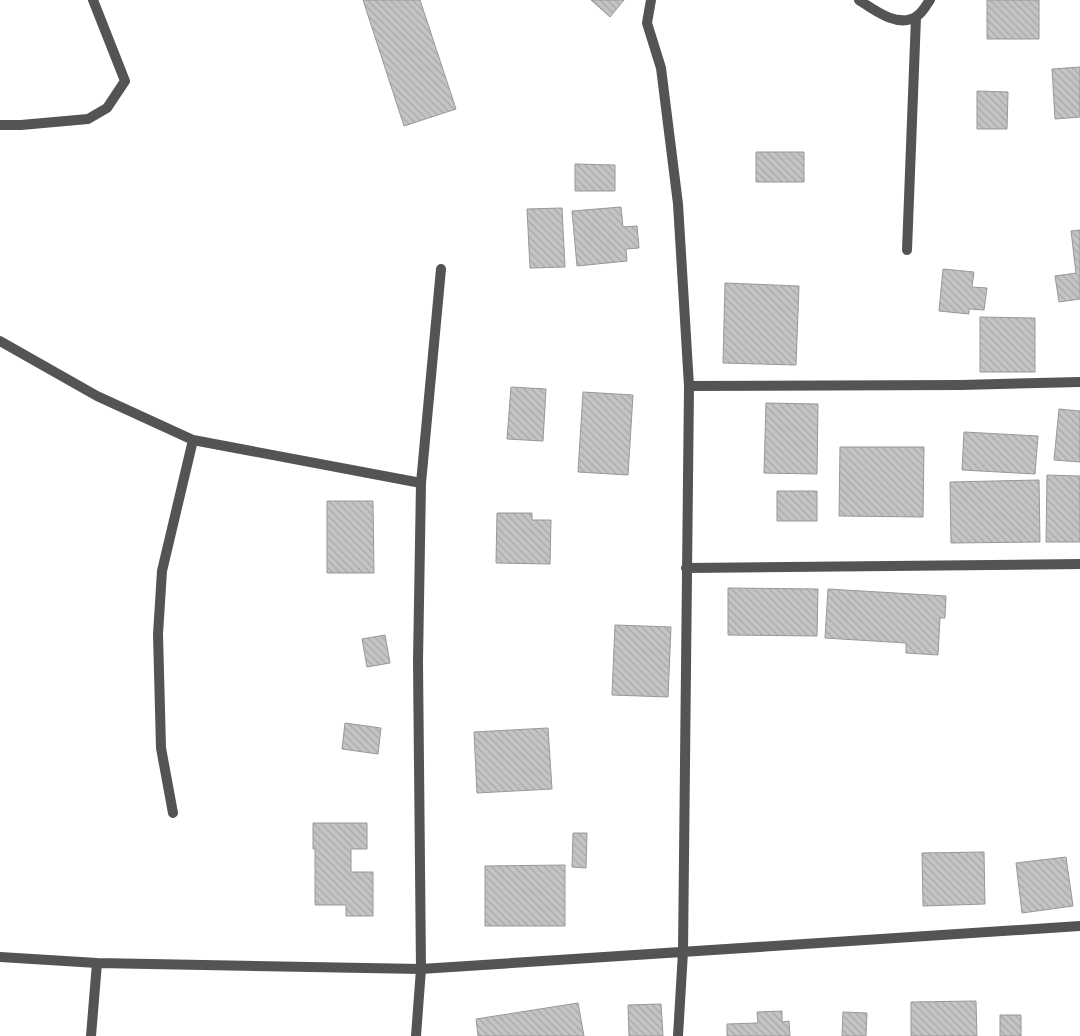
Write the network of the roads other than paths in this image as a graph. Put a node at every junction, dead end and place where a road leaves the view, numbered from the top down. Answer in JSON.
{"nodes":[{"id":1,"x":93,"y":0,"type":"edge"},
{"id":2,"x":651,"y":0,"type":"edge"},
{"id":3,"x":859,"y":0,"type":"edge"},
{"id":4,"x":930,"y":0,"type":"edge"},
{"id":5,"x":916,"y":17,"type":"junction"},
{"id":6,"x":0,"y":125,"type":"edge"},
{"id":7,"x":907,"y":250,"type":"dead end"},
{"id":8,"x":441,"y":269,"type":"dead end"},
{"id":9,"x":0,"y":341,"type":"edge"},
{"id":10,"x":1080,"y":382,"type":"edge"},
{"id":11,"x":689,"y":386,"type":"junction"},
{"id":12,"x":193,"y":440,"type":"junction"},
{"id":13,"x":420,"y":483,"type":"junction"},
{"id":14,"x":1080,"y":564,"type":"edge"},
{"id":15,"x":686,"y":568,"type":"junction"},
{"id":16,"x":173,"y":813,"type":"dead end"},
{"id":17,"x":1080,"y":926,"type":"edge"},
{"id":18,"x":682,"y":952,"type":"junction"},
{"id":19,"x":0,"y":957,"type":"edge"},
{"id":20,"x":97,"y":963,"type":"junction"},
{"id":21,"x":421,"y":969,"type":"junction"},
{"id":22,"x":91,"y":1036,"type":"edge"},
{"id":23,"x":416,"y":1036,"type":"edge"},
{"id":24,"x":678,"y":1036,"type":"edge"}],
"edges":[{"from":1,"to":6,"type":"street"},
{"from":2,"to":11,"type":"street"},
{"from":3,"to":5,"type":"street"},
{"from":4,"to":5,"type":"street"},
{"from":5,"to":7,"type":"street"},
{"from":8,"to":13,"type":"street"},
{"from":9,"to":12,"type":"street"},
{"from":10,"to":11,"type":"street"},
{"from":11,"to":15,"type":"street"},
{"from":12,"to":13,"type":"street"},
{"from":12,"to":16,"type":"street"},
{"from":13,"to":21,"type":"street"},
{"from":14,"to":15,"type":"street"},
{"from":15,"to":18,"type":"street"},
{"from":17,"to":18,"type":"street"},
{"from":18,"to":21,"type":"street"},
{"from":18,"to":24,"type":"street"},
{"from":19,"to":20,"type":"street"},
{"from":20,"to":21,"type":"street"},
{"from":20,"to":22,"type":"street"},
{"from":21,"to":23,"type":"street"}]}
